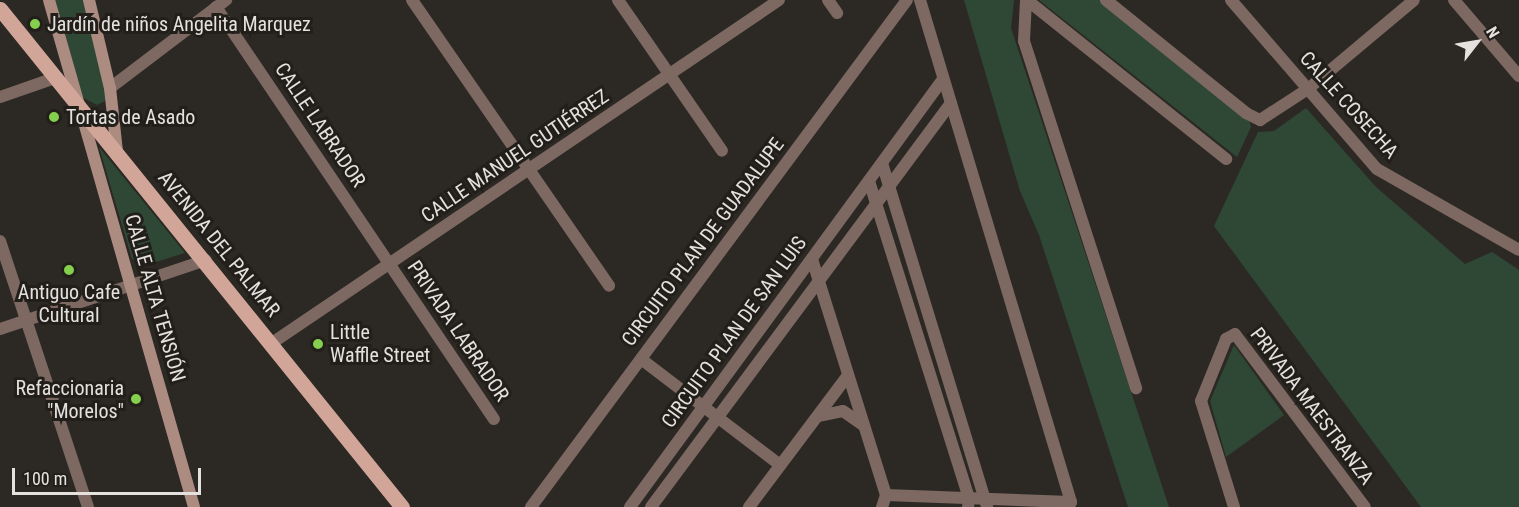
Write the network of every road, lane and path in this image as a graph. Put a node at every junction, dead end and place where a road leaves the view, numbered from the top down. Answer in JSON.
{"nodes":[{"id":1,"x":49,"y":0,"type":"edge"},
{"id":2,"x":89,"y":0,"type":"edge"},
{"id":3,"x":412,"y":0,"type":"edge"},
{"id":4,"x":618,"y":0,"type":"edge"},
{"id":5,"x":779,"y":0,"type":"edge"},
{"id":6,"x":828,"y":0,"type":"edge"},
{"id":7,"x":907,"y":0,"type":"edge"},
{"id":8,"x":921,"y":0,"type":"edge"},
{"id":9,"x":1027,"y":0,"type":"edge"},
{"id":10,"x":1106,"y":0,"type":"edge"},
{"id":11,"x":1231,"y":0,"type":"edge"},
{"id":12,"x":1414,"y":0,"type":"edge"},
{"id":13,"x":1454,"y":0,"type":"edge"},
{"id":14,"x":221,"y":4,"type":"edge"},
{"id":15,"x":0,"y":9,"type":"edge"},
{"id":16,"x":837,"y":13,"type":"dead end"},
{"id":17,"x":669,"y":75,"type":"junction"},
{"id":18,"x":1519,"y":76,"type":"edge"},
{"id":19,"x":56,"y":78,"type":"junction"},
{"id":20,"x":944,"y":79,"type":"junction"},
{"id":21,"x":110,"y":88,"type":"junction"},
{"id":22,"x":1308,"y":89,"type":"junction"},
{"id":23,"x":0,"y":98,"type":"edge"},
{"id":24,"x":76,"y":101,"type":"junction"},
{"id":25,"x":951,"y":104,"type":"junction"},
{"id":26,"x":117,"y":151,"type":"junction"},
{"id":27,"x":722,"y":151,"type":"dead end"},
{"id":28,"x":1226,"y":159,"type":"dead end"},
{"id":29,"x":882,"y":163,"type":"junction"},
{"id":30,"x":529,"y":170,"type":"junction"},
{"id":31,"x":869,"y":181,"type":"junction"},
{"id":32,"x":889,"y":187,"type":"junction"},
{"id":33,"x":877,"y":203,"type":"junction"},
{"id":34,"x":0,"y":241,"type":"edge"},
{"id":35,"x":1519,"y":250,"type":"edge"},
{"id":36,"x":812,"y":259,"type":"junction"},
{"id":37,"x":206,"y":260,"type":"junction"},
{"id":38,"x":390,"y":265,"type":"junction"},
{"id":39,"x":819,"y":282,"type":"junction"},
{"id":40,"x":132,"y":286,"type":"junction"},
{"id":41,"x":609,"y":286,"type":"dead end"},
{"id":42,"x":26,"y":320,"type":"junction"},
{"id":43,"x":0,"y":329,"type":"edge"},
{"id":44,"x":272,"y":343,"type":"junction"},
{"id":45,"x":641,"y":359,"type":"junction"},
{"id":46,"x":848,"y":375,"type":"junction"},
{"id":47,"x":1136,"y":388,"type":"dead end"},
{"id":48,"x":703,"y":407,"type":"junction"},
{"id":49,"x":817,"y":417,"type":"junction"},
{"id":50,"x":717,"y":418,"type":"junction"},
{"id":51,"x":494,"y":419,"type":"dead end"},
{"id":52,"x":865,"y":428,"type":"junction"},
{"id":53,"x":780,"y":465,"type":"junction"},
{"id":54,"x":884,"y":501,"type":"edge"},
{"id":55,"x":969,"y":503,"type":"edge"},
{"id":56,"x":987,"y":503,"type":"edge"},
{"id":57,"x":1070,"y":504,"type":"edge"},
{"id":58,"x":88,"y":507,"type":"edge"},
{"id":59,"x":194,"y":507,"type":"edge"},
{"id":60,"x":398,"y":507,"type":"edge"},
{"id":61,"x":531,"y":507,"type":"edge"},
{"id":62,"x":630,"y":507,"type":"edge"},
{"id":63,"x":651,"y":507,"type":"edge"},
{"id":64,"x":748,"y":507,"type":"edge"},
{"id":65,"x":1234,"y":507,"type":"edge"},
{"id":66,"x":1365,"y":507,"type":"edge"}],
"edges":[{"from":1,"to":24,"type":"street","name":"CALLE ALTA TENSIÓN"},
{"from":2,"to":21,"type":"street"},
{"from":3,"to":30,"type":"street"},
{"from":4,"to":17,"type":"street"},
{"from":5,"to":17,"type":"street","name":"CALLE MANUEL GUTIÉRREZ"},
{"from":6,"to":16,"type":"street"},
{"from":7,"to":45,"type":"street","name":"CIRCUITO PLAN DE GUADALUPE"},
{"from":8,"to":20,"type":"street"},
{"from":9,"to":28,"type":"street"},
{"from":9,"to":47,"type":"street"},
{"from":10,"to":22,"type":"street"},
{"from":11,"to":22,"type":"street","name":"CALLE COSECHA"},
{"from":12,"to":22,"type":"street"},
{"from":13,"to":18,"type":"street"},
{"from":14,"to":21,"type":"street"},
{"from":14,"to":38,"type":"street","name":"CALLE LABRADOR"},
{"from":15,"to":19,"type":"main road","name":"AVENIDA DEL PALMAR"},
{"from":17,"to":27,"type":"street"},
{"from":17,"to":30,"type":"street","name":"CALLE MANUEL GUTIÉRREZ"},
{"from":19,"to":23,"type":"street"},
{"from":19,"to":24,"type":"main road","name":"AVENIDA DEL PALMAR"},
{"from":20,"to":25,"type":"street"},
{"from":20,"to":29,"type":"street","name":"CIRCUITO PLAN DE SAN LUIS"},
{"from":21,"to":26,"type":"street"},
{"from":22,"to":35,"type":"street","name":"CALLE COSECHA"},
{"from":24,"to":26,"type":"main road","name":"AVENIDA DEL PALMAR"},
{"from":24,"to":40,"type":"street","name":"CALLE ALTA TENSIÓN"},
{"from":25,"to":32,"type":"street","name":"CIRCUITO PLAN DE SAN LUIS"},
{"from":25,"to":57,"type":"street"},
{"from":26,"to":37,"type":"main road","name":"AVENIDA DEL PALMAR"},
{"from":29,"to":31,"type":"street","name":"CIRCUITO PLAN DE SAN LUIS"},
{"from":29,"to":32,"type":"street"},
{"from":30,"to":38,"type":"street","name":"CALLE MANUEL GUTIÉRREZ"},
{"from":30,"to":41,"type":"street"},
{"from":31,"to":33,"type":"street"},
{"from":31,"to":36,"type":"street","name":"CIRCUITO PLAN DE SAN LUIS"},
{"from":32,"to":33,"type":"street","name":"CIRCUITO PLAN DE SAN LUIS"},
{"from":32,"to":56,"type":"street"},
{"from":33,"to":39,"type":"street","name":"CIRCUITO PLAN DE SAN LUIS"},
{"from":33,"to":55,"type":"street"},
{"from":34,"to":42,"type":"street"},
{"from":36,"to":39,"type":"street"},
{"from":36,"to":48,"type":"street","name":"CIRCUITO PLAN DE SAN LUIS"},
{"from":37,"to":40,"type":"street"},
{"from":37,"to":44,"type":"main road","name":"AVENIDA DEL PALMAR"},
{"from":38,"to":44,"type":"street","name":"CALLE MANUEL GUTIÉRREZ"},
{"from":38,"to":51,"type":"street","name":"PRIVADA LABRADOR"},
{"from":39,"to":46,"type":"street"},
{"from":39,"to":50,"type":"street","name":"CIRCUITO PLAN DE SAN LUIS"},
{"from":40,"to":42,"type":"street"},
{"from":40,"to":59,"type":"street","name":"CALLE ALTA TENSIÓN"},
{"from":42,"to":43,"type":"street"},
{"from":42,"to":58,"type":"street"},
{"from":44,"to":60,"type":"main road","name":"AVENIDA DEL PALMAR"},
{"from":45,"to":48,"type":"street"},
{"from":45,"to":61,"type":"street","name":"CIRCUITO PLAN DE GUADALUPE"},
{"from":46,"to":49,"type":"street"},
{"from":46,"to":52,"type":"street"},
{"from":48,"to":50,"type":"street"},
{"from":48,"to":62,"type":"street","name":"CIRCUITO PLAN DE SAN LUIS"},
{"from":49,"to":52,"type":"street"},
{"from":49,"to":53,"type":"street"},
{"from":50,"to":53,"type":"street"},
{"from":50,"to":63,"type":"street","name":"CIRCUITO PLAN DE SAN LUIS"},
{"from":52,"to":54,"type":"street"},
{"from":53,"to":64,"type":"street"},
{"from":54,"to":55,"type":"street"},
{"from":55,"to":56,"type":"street"},
{"from":56,"to":57,"type":"street"},
{"from":65,"to":66,"type":"street","name":"PRIVADA MAESTRANZA"}]}
